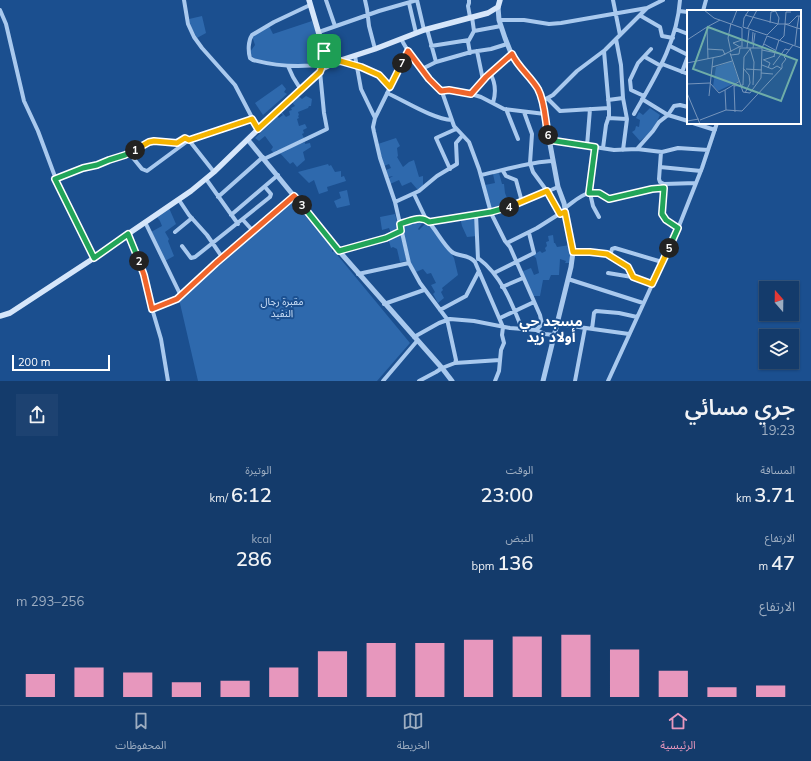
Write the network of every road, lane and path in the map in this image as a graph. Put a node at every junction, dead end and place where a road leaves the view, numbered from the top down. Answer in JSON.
{"nodes":[{"id":1,"x":184,"y":0,"type":"edge"},
{"id":2,"x":326,"y":0,"type":"edge"},
{"id":3,"x":364,"y":0,"type":"edge"},
{"id":4,"x":417,"y":0,"type":"edge"},
{"id":5,"x":469,"y":0,"type":"edge"},
{"id":6,"x":500,"y":0,"type":"edge"},
{"id":7,"x":613,"y":0,"type":"edge"},
{"id":8,"x":662,"y":0,"type":"edge"},
{"id":9,"x":680,"y":0,"type":"edge"},
{"id":10,"x":706,"y":0,"type":"edge"},
{"id":11,"x":310,"y":2,"type":"edge"},
{"id":12,"x":400,"y":2,"type":"edge"},
{"id":13,"x":408,"y":2,"type":"junction"},
{"id":14,"x":498,"y":7,"type":"junction"},
{"id":15,"x":647,"y":8,"type":"junction"},
{"id":16,"x":0,"y":10,"type":"edge"},
{"id":17,"x":703,"y":10,"type":"edge"},
{"id":18,"x":679,"y":11,"type":"junction"},
{"id":19,"x":687,"y":12,"type":"edge"},
{"id":20,"x":616,"y":13,"type":"junction"},
{"id":21,"x":367,"y":16,"type":"junction"},
{"id":22,"x":641,"y":16,"type":"junction"},
{"id":23,"x":471,"y":17,"type":"junction"},
{"id":24,"x":500,"y":23,"type":"junction"},
{"id":25,"x":335,"y":26,"type":"junction"},
{"id":26,"x":426,"y":29,"type":"junction"},
{"id":27,"x":675,"y":29,"type":"junction"},
{"id":28,"x":474,"y":31,"type":"junction"},
{"id":29,"x":319,"y":32,"type":"junction"},
{"id":30,"x":416,"y":33,"type":"junction"},
{"id":31,"x":687,"y":34,"type":"edge"},
{"id":32,"x":620,"y":35,"type":"junction"},
{"id":33,"x":673,"y":38,"type":"junction"},
{"id":34,"x":401,"y":39,"type":"junction"},
{"id":35,"x":616,"y":39,"type":"junction"},
{"id":36,"x":469,"y":40,"type":"junction"},
{"id":37,"x":507,"y":44,"type":"junction"},
{"id":38,"x":432,"y":46,"type":"junction"},
{"id":39,"x":670,"y":46,"type":"junction"},
{"id":40,"x":375,"y":49,"type":"junction"},
{"id":41,"x":651,"y":49,"type":"dead end"},
{"id":42,"x":324,"y":51,"type":"junction"},
{"id":43,"x":408,"y":51,"type":"junction"},
{"id":44,"x":477,"y":51,"type":"junction"},
{"id":45,"x":604,"y":51,"type":"junction"},
{"id":46,"x":470,"y":53,"type":"junction"},
{"id":47,"x":512,"y":54,"type":"junction"},
{"id":48,"x":355,"y":56,"type":"junction"},
{"id":49,"x":687,"y":56,"type":"edge"},
{"id":50,"x":645,"y":57,"type":"junction"},
{"id":51,"x":687,"y":60,"type":"edge"},
{"id":52,"x":337,"y":62,"type":"junction"},
{"id":53,"x":436,"y":62,"type":"junction"},
{"id":54,"x":661,"y":65,"type":"junction"},
{"id":55,"x":288,"y":66,"type":"junction"},
{"id":56,"x":357,"y":66,"type":"junction"},
{"id":57,"x":322,"y":68,"type":"junction"},
{"id":58,"x":422,"y":69,"type":"junction"},
{"id":59,"x":682,"y":72,"type":"junction"},
{"id":60,"x":490,"y":73,"type":"junction"},
{"id":61,"x":687,"y":74,"type":"edge"},
{"id":62,"x":483,"y":80,"type":"junction"},
{"id":63,"x":390,"y":87,"type":"junction"},
{"id":64,"x":301,"y":90,"type":"junction"},
{"id":65,"x":441,"y":91,"type":"junction"},
{"id":66,"x":387,"y":92,"type":"junction"},
{"id":67,"x":471,"y":94,"type":"junction"},
{"id":68,"x":547,"y":98,"type":"junction"},
{"id":69,"x":623,"y":98,"type":"junction"},
{"id":70,"x":643,"y":98,"type":"junction"},
{"id":71,"x":608,"y":100,"type":"junction"},
{"id":72,"x":542,"y":101,"type":"junction"},
{"id":73,"x":493,"y":104,"type":"junction"},
{"id":74,"x":687,"y":107,"type":"edge"},
{"id":75,"x":609,"y":108,"type":"junction"},
{"id":76,"x":506,"y":109,"type":"junction"},
{"id":77,"x":590,"y":109,"type":"junction"},
{"id":78,"x":524,"y":112,"type":"junction"},
{"id":79,"x":545,"y":114,"type":"junction"},
{"id":80,"x":634,"y":114,"type":"dead end"},
{"id":81,"x":668,"y":115,"type":"junction"},
{"id":82,"x":375,"y":118,"type":"junction"},
{"id":83,"x":608,"y":118,"type":"junction"},
{"id":84,"x":252,"y":119,"type":"junction"},
{"id":85,"x":627,"y":119,"type":"junction"},
{"id":86,"x":452,"y":120,"type":"junction"},
{"id":87,"x":687,"y":121,"type":"edge"},
{"id":88,"x":696,"y":124,"type":"edge"},
{"id":89,"x":717,"y":124,"type":"edge"},
{"id":90,"x":258,"y":129,"type":"junction"},
{"id":91,"x":456,"y":129,"type":"junction"},
{"id":92,"x":715,"y":130,"type":"junction"},
{"id":93,"x":462,"y":136,"type":"junction"},
{"id":94,"x":518,"y":139,"type":"dead end"},
{"id":95,"x":189,"y":140,"type":"junction"},
{"id":96,"x":248,"y":140,"type":"junction"},
{"id":97,"x":549,"y":140,"type":"junction"},
{"id":98,"x":587,"y":146,"type":"junction"},
{"id":99,"x":595,"y":147,"type":"junction"},
{"id":100,"x":603,"y":148,"type":"junction"},
{"id":101,"x":637,"y":149,"type":"junction"},
{"id":102,"x":623,"y":150,"type":"junction"},
{"id":103,"x":708,"y":150,"type":"junction"},
{"id":104,"x":661,"y":152,"type":"junction"},
{"id":105,"x":129,"y":153,"type":"junction"},
{"id":106,"x":264,"y":158,"type":"junction"},
{"id":107,"x":553,"y":160,"type":"junction"},
{"id":108,"x":530,"y":163,"type":"junction"},
{"id":109,"x":660,"y":167,"type":"junction"},
{"id":110,"x":450,"y":169,"type":"junction"},
{"id":111,"x":503,"y":171,"type":"junction"},
{"id":112,"x":701,"y":171,"type":"junction"},
{"id":113,"x":214,"y":172,"type":"junction"},
{"id":114,"x":278,"y":175,"type":"junction"},
{"id":115,"x":481,"y":175,"type":"junction"},
{"id":116,"x":55,"y":179,"type":"junction"},
{"id":117,"x":206,"y":179,"type":"junction"},
{"id":118,"x":696,"y":183,"type":"junction"},
{"id":119,"x":265,"y":186,"type":"junction"},
{"id":120,"x":664,"y":186,"type":"junction"},
{"id":121,"x":558,"y":187,"type":"junction"},
{"id":122,"x":547,"y":191,"type":"junction"},
{"id":123,"x":590,"y":193,"type":"junction"},
{"id":124,"x":414,"y":194,"type":"junction"},
{"id":125,"x":294,"y":196,"type":"junction"},
{"id":126,"x":218,"y":197,"type":"junction"},
{"id":127,"x":179,"y":200,"type":"junction"},
{"id":128,"x":395,"y":202,"type":"junction"},
{"id":129,"x":522,"y":202,"type":"junction"},
{"id":130,"x":491,"y":212,"type":"junction"},
{"id":131,"x":563,"y":212,"type":"junction"},
{"id":132,"x":476,"y":214,"type":"junction"},
{"id":133,"x":231,"y":215,"type":"junction"},
{"id":134,"x":599,"y":217,"type":"dead end"},
{"id":135,"x":192,"y":218,"type":"junction"},
{"id":136,"x":243,"y":220,"type":"junction"},
{"id":137,"x":427,"y":221,"type":"junction"},
{"id":138,"x":146,"y":222,"type":"junction"},
{"id":139,"x":238,"y":224,"type":"junction"},
{"id":140,"x":400,"y":224,"type":"junction"},
{"id":141,"x":678,"y":228,"type":"junction"},
{"id":142,"x":401,"y":231,"type":"junction"},
{"id":143,"x":175,"y":232,"type":"dead end"},
{"id":144,"x":253,"y":232,"type":"junction"},
{"id":145,"x":529,"y":232,"type":"junction"},
{"id":146,"x":128,"y":234,"type":"junction"},
{"id":147,"x":212,"y":243,"type":"junction"},
{"id":148,"x":507,"y":243,"type":"junction"},
{"id":149,"x":182,"y":246,"type":"dead end"},
{"id":150,"x":339,"y":251,"type":"junction"},
{"id":151,"x":573,"y":252,"type":"junction"},
{"id":152,"x":610,"y":256,"type":"junction"},
{"id":153,"x":222,"y":257,"type":"junction"},
{"id":154,"x":94,"y":258,"type":"junction"},
{"id":155,"x":478,"y":258,"type":"junction"},
{"id":156,"x":516,"y":262,"type":"junction"},
{"id":157,"x":662,"y":262,"type":"junction"},
{"id":158,"x":409,"y":263,"type":"junction"},
{"id":159,"x":478,"y":269,"type":"junction"},
{"id":160,"x":494,"y":273,"type":"junction"},
{"id":161,"x":358,"y":274,"type":"junction"},
{"id":162,"x":608,"y":274,"type":"dead end"},
{"id":163,"x":632,"y":277,"type":"junction"},
{"id":164,"x":523,"y":278,"type":"junction"},
{"id":165,"x":568,"y":279,"type":"junction"},
{"id":166,"x":652,"y":284,"type":"junction"},
{"id":167,"x":502,"y":287,"type":"junction"},
{"id":168,"x":424,"y":290,"type":"junction"},
{"id":169,"x":180,"y":296,"type":"junction"},
{"id":170,"x":534,"y":302,"type":"junction"},
{"id":171,"x":384,"y":304,"type":"junction"},
{"id":172,"x":643,"y":304,"type":"junction"},
{"id":173,"x":152,"y":309,"type":"junction"},
{"id":174,"x":440,"y":310,"type":"junction"},
{"id":175,"x":515,"y":311,"type":"junction"},
{"id":176,"x":0,"y":316,"type":"edge"},
{"id":177,"x":637,"y":317,"type":"junction"},
{"id":178,"x":500,"y":318,"type":"junction"},
{"id":179,"x":447,"y":319,"type":"junction"},
{"id":180,"x":557,"y":324,"type":"junction"},
{"id":181,"x":504,"y":327,"type":"junction"},
{"id":182,"x":586,"y":328,"type":"junction"},
{"id":183,"x":522,"y":329,"type":"junction"},
{"id":184,"x":592,"y":329,"type":"junction"},
{"id":185,"x":536,"y":330,"type":"junction"},
{"id":186,"x":629,"y":334,"type":"junction"},
{"id":187,"x":554,"y":335,"type":"junction"},
{"id":188,"x":415,"y":339,"type":"junction"},
{"id":189,"x":500,"y":360,"type":"junction"},
{"id":190,"x":455,"y":363,"type":"junction"},
{"id":191,"x":442,"y":368,"type":"junction"},
{"id":192,"x":168,"y":381,"type":"edge"},
{"id":193,"x":383,"y":381,"type":"edge"},
{"id":194,"x":419,"y":381,"type":"edge"},
{"id":195,"x":452,"y":381,"type":"edge"},
{"id":196,"x":495,"y":381,"type":"edge"},
{"id":197,"x":543,"y":381,"type":"edge"},
{"id":198,"x":575,"y":381,"type":"edge"},
{"id":199,"x":608,"y":381,"type":"edge"}],
"edges":[{"from":1,"to":84,"type":"street"},
{"from":2,"to":25,"type":"street"},
{"from":3,"to":21,"type":"street"},
{"from":4,"to":13,"type":"street"},
{"from":4,"to":26,"type":"street"},
{"from":5,"to":23,"type":"street"},
{"from":6,"to":14,"type":"main road"},
{"from":7,"to":20,"type":"street"},
{"from":8,"to":15,"type":"street"},
{"from":9,"to":18,"type":"street"},
{"from":10,"to":17,"type":"street"},
{"from":11,"to":29,"type":"main road"},
{"from":11,"to":55,"type":"street"},
{"from":12,"to":13,"type":"street"},
{"from":12,"to":21,"type":"street"},
{"from":13,"to":30,"type":"street"},
{"from":14,"to":23,"type":"main road"},
{"from":14,"to":24,"type":"street"},
{"from":15,"to":20,"type":"street"},
{"from":15,"to":22,"type":"street"},
{"from":16,"to":116,"type":"street"},
{"from":18,"to":19,"type":"street"},
{"from":18,"to":27,"type":"street"},
{"from":20,"to":24,"type":"street"},
{"from":20,"to":32,"type":"street"},
{"from":21,"to":25,"type":"street"},
{"from":21,"to":40,"type":"street"},
{"from":22,"to":32,"type":"street"},
{"from":22,"to":33,"type":"street"},
{"from":23,"to":26,"type":"main road"},
{"from":23,"to":28,"type":"street"},
{"from":24,"to":28,"type":"street"},
{"from":24,"to":37,"type":"street"},
{"from":25,"to":29,"type":"street"},
{"from":26,"to":30,"type":"main road"},
{"from":26,"to":38,"type":"street"},
{"from":27,"to":31,"type":"street"},
{"from":27,"to":33,"type":"street"},
{"from":28,"to":36,"type":"street"},
{"from":29,"to":42,"type":"main road"},
{"from":30,"to":34,"type":"main road"},
{"from":32,"to":35,"type":"street"},
{"from":33,"to":39,"type":"street"},
{"from":34,"to":40,"type":"main road"},
{"from":34,"to":43,"type":"street"},
{"from":35,"to":45,"type":"street"},
{"from":35,"to":69,"type":"street"},
{"from":36,"to":38,"type":"street"},
{"from":36,"to":46,"type":"street"},
{"from":37,"to":44,"type":"street"},
{"from":37,"to":47,"type":"street"},
{"from":38,"to":53,"type":"street"},
{"from":39,"to":49,"type":"street"},
{"from":39,"to":54,"type":"street"},
{"from":40,"to":48,"type":"main road"},
{"from":41,"to":50,"type":"street"},
{"from":42,"to":52,"type":"main road"},
{"from":42,"to":57,"type":"main road"},
{"from":43,"to":58,"type":"street"},
{"from":43,"to":63,"type":"street"},
{"from":44,"to":46,"type":"street"},
{"from":44,"to":62,"type":"street"},
{"from":45,"to":68,"type":"street"},
{"from":45,"to":71,"type":"street"},
{"from":46,"to":53,"type":"street"},
{"from":47,"to":60,"type":"street"},
{"from":47,"to":72,"type":"street"},
{"from":48,"to":52,"type":"main road"},
{"from":48,"to":56,"type":"street"},
{"from":50,"to":54,"type":"street"},
{"from":50,"to":70,"type":"street"},
{"from":51,"to":59,"type":"street"},
{"from":52,"to":56,"type":"street"},
{"from":52,"to":57,"type":"main road"},
{"from":53,"to":58,"type":"street"},
{"from":54,"to":59,"type":"street"},
{"from":54,"to":70,"type":"street"},
{"from":55,"to":57,"type":"street"},
{"from":55,"to":64,"type":"street"},
{"from":56,"to":63,"type":"street"},
{"from":56,"to":82,"type":"street"},
{"from":57,"to":64,"type":"main road"},
{"from":57,"to":106,"type":"street"},
{"from":58,"to":65,"type":"street"},
{"from":59,"to":61,"type":"street"},
{"from":60,"to":62,"type":"street"},
{"from":60,"to":73,"type":"street"},
{"from":62,"to":67,"type":"street"},
{"from":63,"to":66,"type":"street"},
{"from":64,"to":90,"type":"main road"},
{"from":65,"to":67,"type":"street"},
{"from":65,"to":86,"type":"street"},
{"from":66,"to":82,"type":"street"},
{"from":66,"to":86,"type":"street"},
{"from":67,"to":73,"type":"street"},
{"from":68,"to":72,"type":"street"},
{"from":68,"to":77,"type":"street"},
{"from":69,"to":71,"type":"street"},
{"from":69,"to":85,"type":"street"},
{"from":70,"to":80,"type":"street"},
{"from":70,"to":81,"type":"street"},
{"from":71,"to":75,"type":"street"},
{"from":72,"to":79,"type":"street"},
{"from":73,"to":76,"type":"street"},
{"from":74,"to":81,"type":"street"},
{"from":75,"to":77,"type":"street"},
{"from":75,"to":83,"type":"street"},
{"from":76,"to":78,"type":"street"},
{"from":76,"to":94,"type":"street"},
{"from":77,"to":98,"type":"street"},
{"from":78,"to":79,"type":"street"},
{"from":78,"to":108,"type":"street"},
{"from":79,"to":97,"type":"street"},
{"from":81,"to":87,"type":"street"},
{"from":81,"to":101,"type":"street"},
{"from":82,"to":128,"type":"street"},
{"from":83,"to":85,"type":"street"},
{"from":83,"to":100,"type":"street"},
{"from":84,"to":90,"type":"street"},
{"from":84,"to":95,"type":"street"},
{"from":85,"to":102,"type":"street"},
{"from":86,"to":91,"type":"street"},
{"from":88,"to":92,"type":"street"},
{"from":89,"to":92,"type":"street"},
{"from":90,"to":96,"type":"main road"},
{"from":91,"to":93,"type":"street"},
{"from":91,"to":110,"type":"street"},
{"from":92,"to":103,"type":"street"},
{"from":93,"to":110,"type":"street"},
{"from":93,"to":115,"type":"street"},
{"from":95,"to":105,"type":"street"},
{"from":95,"to":105,"type":"street"},
{"from":95,"to":113,"type":"street"},
{"from":96,"to":106,"type":"street"},
{"from":96,"to":113,"type":"main road"},
{"from":97,"to":98,"type":"street"},
{"from":97,"to":107,"type":"street"},
{"from":98,"to":99,"type":"street"},
{"from":99,"to":100,"type":"street"},
{"from":99,"to":123,"type":"street"},
{"from":100,"to":102,"type":"street"},
{"from":101,"to":102,"type":"street"},
{"from":101,"to":104,"type":"street"},
{"from":103,"to":104,"type":"street"},
{"from":103,"to":112,"type":"street"},
{"from":104,"to":109,"type":"street"},
{"from":105,"to":116,"type":"street"},
{"from":106,"to":114,"type":"street"},
{"from":106,"to":126,"type":"street"},
{"from":107,"to":108,"type":"street"},
{"from":107,"to":121,"type":"street"},
{"from":108,"to":111,"type":"street"},
{"from":108,"to":122,"type":"street"},
{"from":109,"to":112,"type":"street"},
{"from":109,"to":120,"type":"street"},
{"from":110,"to":124,"type":"street"},
{"from":111,"to":115,"type":"street"},
{"from":111,"to":129,"type":"street"},
{"from":112,"to":118,"type":"street"},
{"from":113,"to":117,"type":"main road"},
{"from":114,"to":119,"type":"street"},
{"from":114,"to":125,"type":"street"},
{"from":115,"to":130,"type":"street"},
{"from":116,"to":154,"type":"street"},
{"from":117,"to":126,"type":"street"},
{"from":117,"to":127,"type":"main road"},
{"from":118,"to":120,"type":"street"},
{"from":118,"to":141,"type":"street"},
{"from":119,"to":133,"type":"street"},
{"from":119,"to":136,"type":"street"},
{"from":120,"to":123,"type":"street"},
{"from":120,"to":141,"type":"street"},
{"from":121,"to":122,"type":"street"},
{"from":121,"to":131,"type":"street"},
{"from":122,"to":129,"type":"street"},
{"from":122,"to":131,"type":"street"},
{"from":123,"to":131,"type":"street"},
{"from":123,"to":134,"type":"street"},
{"from":124,"to":128,"type":"street"},
{"from":124,"to":137,"type":"street"},
{"from":125,"to":144,"type":"street"},
{"from":125,"to":150,"type":"street"},
{"from":126,"to":133,"type":"street"},
{"from":127,"to":135,"type":"street"},
{"from":127,"to":138,"type":"main road"},
{"from":128,"to":140,"type":"street"},
{"from":129,"to":130,"type":"street"},
{"from":130,"to":132,"type":"street"},
{"from":130,"to":148,"type":"street"},
{"from":131,"to":145,"type":"street"},
{"from":131,"to":151,"type":"street"},
{"from":132,"to":137,"type":"street"},
{"from":132,"to":155,"type":"street"},
{"from":133,"to":139,"type":"street"},
{"from":135,"to":143,"type":"street"},
{"from":135,"to":147,"type":"street"},
{"from":136,"to":139,"type":"street"},
{"from":136,"to":144,"type":"street"},
{"from":137,"to":140,"type":"street"},
{"from":137,"to":159,"type":"street"},
{"from":138,"to":146,"type":"main road"},
{"from":138,"to":169,"type":"street"},
{"from":139,"to":147,"type":"street"},
{"from":140,"to":142,"type":"street"},
{"from":141,"to":157,"type":"street"},
{"from":142,"to":150,"type":"street"},
{"from":142,"to":158,"type":"street"},
{"from":144,"to":153,"type":"street"},
{"from":145,"to":148,"type":"street"},
{"from":145,"to":156,"type":"street"},
{"from":146,"to":154,"type":"main road"},
{"from":146,"to":173,"type":"street"},
{"from":147,"to":149,"type":"street"},
{"from":147,"to":153,"type":"street"},
{"from":148,"to":156,"type":"street"},
{"from":150,"to":161,"type":"street"},
{"from":151,"to":152,"type":"street"},
{"from":151,"to":165,"type":"street"},
{"from":152,"to":157,"type":"street"},
{"from":152,"to":163,"type":"street"},
{"from":153,"to":169,"type":"street"},
{"from":154,"to":176,"type":"main road"},
{"from":155,"to":159,"type":"street"},
{"from":155,"to":160,"type":"street"},
{"from":156,"to":160,"type":"street"},
{"from":156,"to":164,"type":"street"},
{"from":157,"to":166,"type":"street"},
{"from":158,"to":161,"type":"street"},
{"from":158,"to":168,"type":"street"},
{"from":159,"to":174,"type":"street"},
{"from":159,"to":178,"type":"street"},
{"from":160,"to":167,"type":"street"},
{"from":161,"to":171,"type":"street"},
{"from":162,"to":163,"type":"street"},
{"from":163,"to":166,"type":"street"},
{"from":164,"to":167,"type":"street"},
{"from":164,"to":170,"type":"street"},
{"from":165,"to":172,"type":"street"},
{"from":165,"to":180,"type":"street"},
{"from":166,"to":172,"type":"street"},
{"from":167,"to":175,"type":"street"},
{"from":168,"to":171,"type":"street"},
{"from":168,"to":174,"type":"street"},
{"from":169,"to":173,"type":"street"},
{"from":170,"to":175,"type":"street"},
{"from":170,"to":185,"type":"street"},
{"from":171,"to":188,"type":"street"},
{"from":172,"to":177,"type":"street"},
{"from":173,"to":192,"type":"street"},
{"from":174,"to":179,"type":"street"},
{"from":175,"to":178,"type":"street"},
{"from":175,"to":183,"type":"street"},
{"from":177,"to":184,"type":"street"},
{"from":177,"to":186,"type":"street"},
{"from":178,"to":181,"type":"street"},
{"from":179,"to":181,"type":"street"},
{"from":179,"to":188,"type":"street"},
{"from":179,"to":190,"type":"street"},
{"from":180,"to":182,"type":"street"},
{"from":180,"to":187,"type":"street"},
{"from":181,"to":183,"type":"street"},
{"from":181,"to":189,"type":"street"},
{"from":182,"to":184,"type":"street"},
{"from":182,"to":198,"type":"street"},
{"from":183,"to":185,"type":"street"},
{"from":184,"to":186,"type":"street"},
{"from":185,"to":187,"type":"street"},
{"from":186,"to":199,"type":"street"},
{"from":187,"to":197,"type":"street"},
{"from":188,"to":191,"type":"street"},
{"from":188,"to":193,"type":"street"},
{"from":189,"to":190,"type":"street"},
{"from":189,"to":196,"type":"street"},
{"from":190,"to":191,"type":"street"},
{"from":191,"to":194,"type":"street"},
{"from":191,"to":195,"type":"street"}]}
